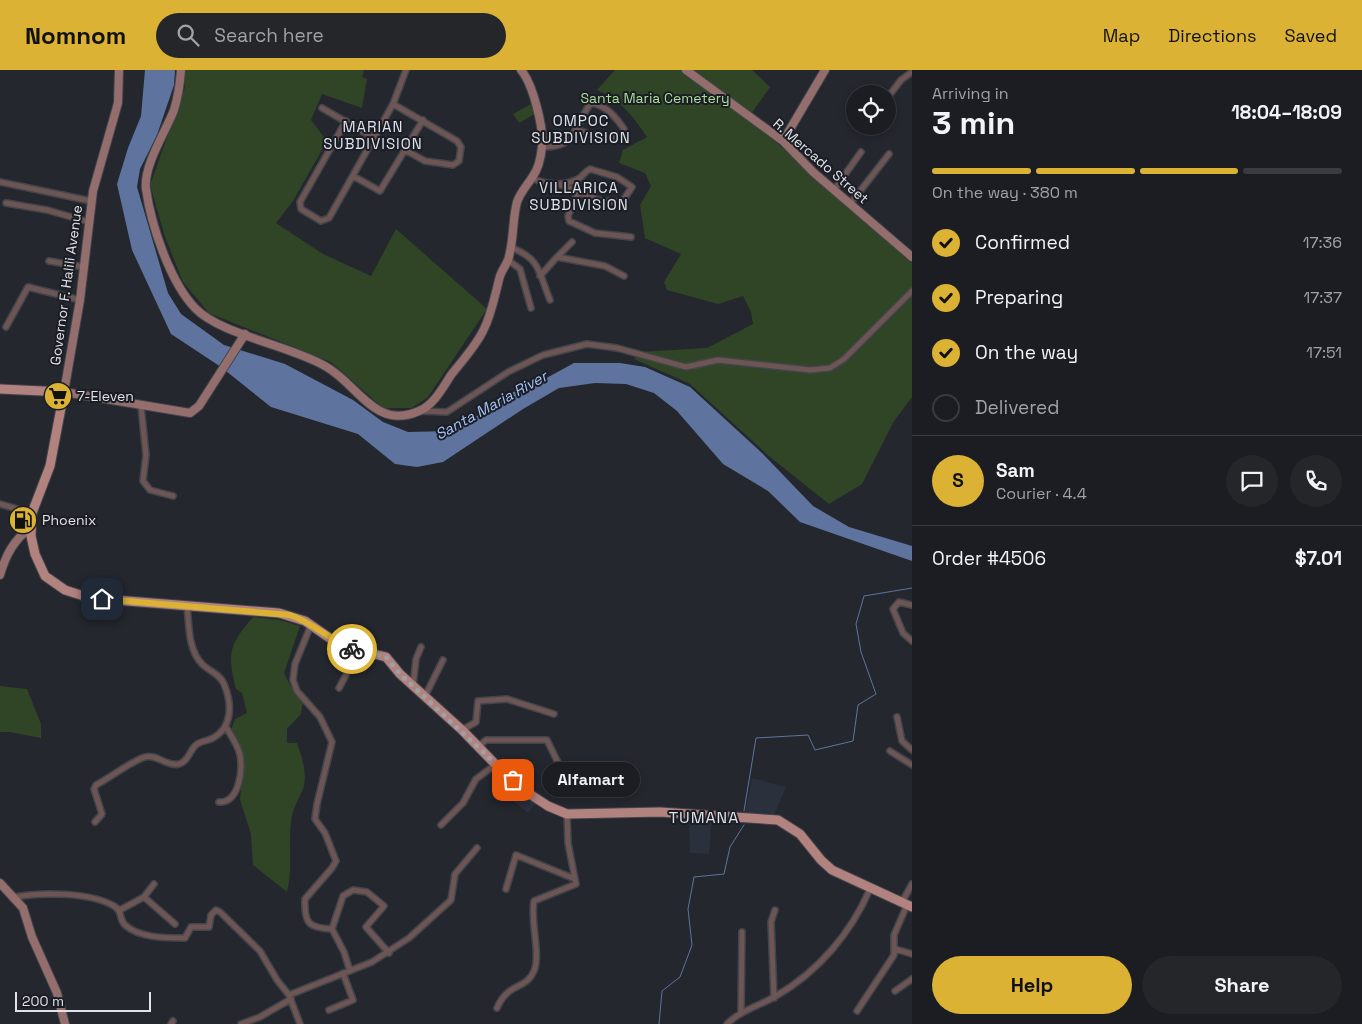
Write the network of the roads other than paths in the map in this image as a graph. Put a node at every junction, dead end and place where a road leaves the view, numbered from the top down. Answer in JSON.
{"nodes":[{"id":1,"x":119,"y":70,"type":"edge"},
{"id":2,"x":181,"y":70,"type":"edge"},
{"id":3,"x":406,"y":70,"type":"edge"},
{"id":4,"x":686,"y":70,"type":"edge"},
{"id":5,"x":825,"y":70,"type":"edge"},
{"id":6,"x":523,"y":71,"type":"edge"},
{"id":7,"x":912,"y":72,"type":"edge"},
{"id":8,"x":896,"y":86,"type":"edge"},
{"id":9,"x":393,"y":104,"type":"junction"},
{"id":10,"x":322,"y":108,"type":"dead end"},
{"id":11,"x":423,"y":120,"type":"junction"},
{"id":12,"x":346,"y":121,"type":"junction"},
{"id":13,"x":576,"y":129,"type":"junction"},
{"id":14,"x":374,"y":138,"type":"junction"},
{"id":15,"x":783,"y":141,"type":"junction"},
{"id":16,"x":542,"y":147,"type":"junction"},
{"id":17,"x":406,"y":150,"type":"junction"},
{"id":18,"x":861,"y":152,"type":"dead end"},
{"id":19,"x":888,"y":154,"type":"dead end"},
{"id":20,"x":353,"y":176,"type":"junction"},
{"id":21,"x":532,"y":178,"type":"junction"},
{"id":22,"x":0,"y":182,"type":"edge"},
{"id":23,"x":558,"y":184,"type":"junction"},
{"id":24,"x":834,"y":190,"type":"junction"},
{"id":25,"x":578,"y":193,"type":"junction"},
{"id":26,"x":92,"y":201,"type":"junction"},
{"id":27,"x":6,"y":203,"type":"dead end"},
{"id":28,"x":850,"y":204,"type":"junction"},
{"id":29,"x":89,"y":222,"type":"junction"},
{"id":30,"x":630,"y":236,"type":"dead end"},
{"id":31,"x":572,"y":242,"type":"dead end"},
{"id":32,"x":510,"y":247,"type":"junction"},
{"id":33,"x":557,"y":257,"type":"junction"},
{"id":34,"x":912,"y":257,"type":"edge"},
{"id":35,"x":508,"y":260,"type":"junction"},
{"id":36,"x":49,"y":261,"type":"dead end"},
{"id":37,"x":84,"y":266,"type":"junction"},
{"id":38,"x":540,"y":276,"type":"junction"},
{"id":39,"x":624,"y":276,"type":"dead end"},
{"id":40,"x":912,"y":291,"type":"edge"},
{"id":41,"x":80,"y":300,"type":"junction"},
{"id":42,"x":550,"y":300,"type":"dead end"},
{"id":43,"x":531,"y":308,"type":"dead end"},
{"id":44,"x":6,"y":327,"type":"dead end"},
{"id":45,"x":242,"y":338,"type":"junction"},
{"id":46,"x":0,"y":389,"type":"edge"},
{"id":47,"x":64,"y":392,"type":"junction"},
{"id":48,"x":141,"y":406,"type":"junction"},
{"id":49,"x":419,"y":411,"type":"junction"},
{"id":50,"x":173,"y":496,"type":"dead end"},
{"id":51,"x":0,"y":504,"type":"edge"},
{"id":52,"x":32,"y":513,"type":"junction"},
{"id":53,"x":31,"y":527,"type":"junction"},
{"id":54,"x":0,"y":575,"type":"edge"},
{"id":55,"x":912,"y":605,"type":"edge"},
{"id":56,"x":187,"y":606,"type":"junction"},
{"id":57,"x":311,"y":624,"type":"junction"},
{"id":58,"x":912,"y":641,"type":"edge"},
{"id":59,"x":421,"y":646,"type":"dead end"},
{"id":60,"x":354,"y":649,"type":"junction"},
{"id":61,"x":443,"y":660,"type":"dead end"},
{"id":62,"x":414,"y":686,"type":"junction"},
{"id":63,"x":339,"y":688,"type":"dead end"},
{"id":64,"x":425,"y":696,"type":"junction"},
{"id":65,"x":554,"y":714,"type":"dead end"},
{"id":66,"x":897,"y":717,"type":"dead end"},
{"id":67,"x":226,"y":727,"type":"junction"},
{"id":68,"x":462,"y":730,"type":"junction"},
{"id":69,"x":478,"y":746,"type":"junction"},
{"id":70,"x":912,"y":750,"type":"edge"},
{"id":71,"x":890,"y":751,"type":"dead end"},
{"id":72,"x":912,"y":765,"type":"edge"},
{"id":73,"x":498,"y":767,"type":"junction"},
{"id":74,"x":564,"y":775,"type":"dead end"},
{"id":75,"x":503,"y":793,"type":"dead end"},
{"id":76,"x":219,"y":802,"type":"dead end"},
{"id":77,"x":567,"y":814,"type":"junction"},
{"id":78,"x":95,"y":822,"type":"dead end"},
{"id":79,"x":440,"y":825,"type":"dead end"},
{"id":80,"x":477,"y":848,"type":"dead end"},
{"id":81,"x":575,"y":882,"type":"junction"},
{"id":82,"x":0,"y":883,"type":"edge"},
{"id":83,"x":154,"y":884,"type":"dead end"},
{"id":84,"x":912,"y":884,"type":"edge"},
{"id":85,"x":506,"y":889,"type":"dead end"},
{"id":86,"x":870,"y":889,"type":"junction"},
{"id":87,"x":15,"y":897,"type":"junction"},
{"id":88,"x":144,"y":897,"type":"junction"},
{"id":89,"x":907,"y":905,"type":"edge"},
{"id":90,"x":120,"y":910,"type":"junction"},
{"id":91,"x":775,"y":910,"type":"dead end"},
{"id":92,"x":175,"y":924,"type":"dead end"},
{"id":93,"x":332,"y":930,"type":"junction"},
{"id":94,"x":742,"y":932,"type":"dead end"},
{"id":95,"x":896,"y":949,"type":"junction"},
{"id":96,"x":388,"y":953,"type":"junction"},
{"id":97,"x":912,"y":954,"type":"edge"},
{"id":98,"x":350,"y":971,"type":"junction"},
{"id":99,"x":343,"y":973,"type":"junction"},
{"id":100,"x":912,"y":979,"type":"edge"},
{"id":101,"x":895,"y":991,"type":"dead end"},
{"id":102,"x":290,"y":997,"type":"junction"},
{"id":103,"x":774,"y":998,"type":"junction"},
{"id":104,"x":497,"y":1008,"type":"dead end"},
{"id":105,"x":329,"y":1010,"type":"dead end"},
{"id":106,"x":857,"y":1011,"type":"dead end"},
{"id":107,"x":741,"y":1012,"type":"junction"},
{"id":108,"x":65,"y":1024,"type":"edge"},
{"id":109,"x":241,"y":1024,"type":"edge"},
{"id":110,"x":300,"y":1024,"type":"edge"},
{"id":111,"x":726,"y":1024,"type":"edge"}],
"edges":[{"from":1,"to":26,"type":"street","name":"Governor F. Halili Avenue"},
{"from":2,"to":45,"type":"street"},
{"from":3,"to":9,"type":"street"},
{"from":4,"to":15,"type":"street","name":"R. Mercado Street"},
{"from":5,"to":15,"type":"street"},
{"from":6,"to":16,"type":"street"},
{"from":7,"to":8,"type":"street"},
{"from":9,"to":11,"type":"street"},
{"from":9,"to":14,"type":"street"},
{"from":10,"to":12,"type":"street"},
{"from":11,"to":17,"type":"street"},
{"from":11,"to":17,"type":"street"},
{"from":12,"to":14,"type":"street"},
{"from":12,"to":20,"type":"street"},
{"from":13,"to":13,"type":"street"},
{"from":13,"to":16,"type":"street"},
{"from":14,"to":20,"type":"street"},
{"from":15,"to":24,"type":"street","name":"R. Mercado Street"},
{"from":16,"to":21,"type":"street"},
{"from":17,"to":20,"type":"street"},
{"from":18,"to":24,"type":"street"},
{"from":19,"to":28,"type":"street"},
{"from":21,"to":23,"type":"street"},
{"from":21,"to":32,"type":"street"},
{"from":22,"to":26,"type":"street"},
{"from":23,"to":25,"type":"street"},
{"from":23,"to":25,"type":"street"},
{"from":24,"to":28,"type":"street","name":"R. Mercado Street"},
{"from":25,"to":30,"type":"street"},
{"from":26,"to":29,"type":"street","name":"Governor F. Halili Avenue"},
{"from":27,"to":29,"type":"street"},
{"from":28,"to":34,"type":"street","name":"R. Mercado Street"},
{"from":29,"to":37,"type":"street","name":"Governor F. Halili Avenue"},
{"from":31,"to":33,"type":"street"},
{"from":32,"to":35,"type":"street"},
{"from":32,"to":38,"type":"street"},
{"from":33,"to":38,"type":"street"},
{"from":33,"to":39,"type":"street"},
{"from":35,"to":43,"type":"street"},
{"from":35,"to":49,"type":"street"},
{"from":36,"to":37,"type":"street"},
{"from":37,"to":41,"type":"street","name":"Governor F. Halili Avenue"},
{"from":38,"to":42,"type":"street"},
{"from":40,"to":49,"type":"street"},
{"from":41,"to":44,"type":"street"},
{"from":41,"to":47,"type":"street","name":"Governor F. Halili Avenue"},
{"from":45,"to":48,"type":"street"},
{"from":45,"to":49,"type":"street"},
{"from":46,"to":47,"type":"main road"},
{"from":47,"to":48,"type":"street"},
{"from":47,"to":52,"type":"main road","name":"Governor F. Halili Avenue"},
{"from":48,"to":50,"type":"street"},
{"from":51,"to":52,"type":"street"},
{"from":52,"to":53,"type":"main road","name":"Governor F. Halili Avenue"},
{"from":53,"to":54,"type":"street"},
{"from":53,"to":56,"type":"main road","name":"Governor F. Halili Avenue"},
{"from":55,"to":58,"type":"street"},
{"from":56,"to":57,"type":"main road","name":"Governor F. Halili Avenue"},
{"from":56,"to":67,"type":"street"},
{"from":57,"to":60,"type":"main road","name":"Governor F. Halili Avenue"},
{"from":57,"to":93,"type":"street"},
{"from":59,"to":62,"type":"street"},
{"from":60,"to":62,"type":"main road","name":"Governor F. Halili Avenue"},
{"from":60,"to":63,"type":"street"},
{"from":61,"to":64,"type":"street"},
{"from":62,"to":64,"type":"main road","name":"Governor F. Halili Avenue"},
{"from":64,"to":68,"type":"main road","name":"Governor F. Halili Avenue"},
{"from":65,"to":68,"type":"street"},
{"from":66,"to":70,"type":"street"},
{"from":67,"to":76,"type":"street"},
{"from":67,"to":78,"type":"street"},
{"from":68,"to":69,"type":"main road","name":"Governor F. Halili Avenue"},
{"from":69,"to":73,"type":"main road","name":"Governor F. Halili Avenue"},
{"from":69,"to":74,"type":"street"},
{"from":71,"to":72,"type":"street"},
{"from":73,"to":75,"type":"street"},
{"from":73,"to":77,"type":"main road","name":"Governor F. Halili Avenue"},
{"from":73,"to":79,"type":"street"},
{"from":77,"to":81,"type":"street"},
{"from":77,"to":86,"type":"main road","name":"Governor F. Halili Avenue"},
{"from":80,"to":96,"type":"street"},
{"from":81,"to":85,"type":"street"},
{"from":81,"to":104,"type":"street"},
{"from":82,"to":87,"type":"street"},
{"from":83,"to":88,"type":"street"},
{"from":84,"to":89,"type":"street"},
{"from":86,"to":89,"type":"main road","name":"Governor F. Halili Avenue"},
{"from":86,"to":103,"type":"street"},
{"from":87,"to":90,"type":"street"},
{"from":87,"to":108,"type":"street"},
{"from":88,"to":90,"type":"street"},
{"from":88,"to":92,"type":"street"},
{"from":89,"to":95,"type":"street"},
{"from":90,"to":102,"type":"street"},
{"from":91,"to":103,"type":"street"},
{"from":93,"to":96,"type":"street"},
{"from":93,"to":98,"type":"street"},
{"from":94,"to":107,"type":"street"},
{"from":95,"to":97,"type":"street"},
{"from":95,"to":106,"type":"street"},
{"from":96,"to":98,"type":"street"},
{"from":98,"to":99,"type":"street"},
{"from":99,"to":102,"type":"street"},
{"from":99,"to":105,"type":"street"},
{"from":100,"to":101,"type":"street"},
{"from":102,"to":109,"type":"street"},
{"from":102,"to":110,"type":"street"},
{"from":103,"to":107,"type":"street"},
{"from":107,"to":111,"type":"street"}]}
